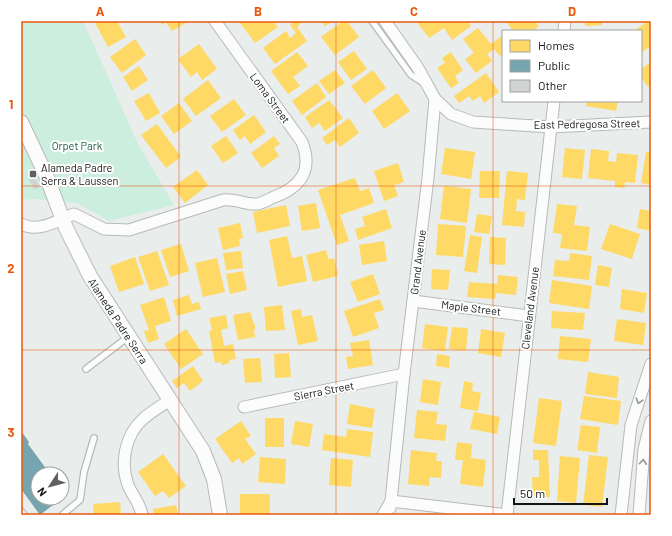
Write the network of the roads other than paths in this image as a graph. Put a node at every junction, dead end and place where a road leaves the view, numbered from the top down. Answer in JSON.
{"nodes":[{"id":1,"x":215,"y":21,"type":"edge"},
{"id":2,"x":372,"y":21,"type":"edge"},
{"id":3,"x":385,"y":21,"type":"edge"},
{"id":4,"x":427,"y":85,"type":"junction"},
{"id":5,"x":435,"y":99,"type":"junction"},
{"id":6,"x":554,"y":102,"type":"edge"},
{"id":7,"x":21,"y":122,"type":"edge"},
{"id":8,"x":651,"y":122,"type":"edge"},
{"id":9,"x":551,"y":127,"type":"junction"},
{"id":10,"x":62,"y":218,"type":"junction"},
{"id":11,"x":21,"y":224,"type":"edge"},
{"id":12,"x":413,"y":301,"type":"junction"},
{"id":13,"x":529,"y":316,"type":"junction"},
{"id":14,"x":128,"y":337,"type":"junction"},
{"id":15,"x":651,"y":364,"type":"edge"},
{"id":16,"x":86,"y":369,"type":"dead end"},
{"id":17,"x":404,"y":374,"type":"junction"},
{"id":18,"x":170,"y":400,"type":"junction"},
{"id":19,"x":244,"y":407,"type":"dead end"},
{"id":20,"x":651,"y":421,"type":"edge"},
{"id":21,"x":94,"y":438,"type":"dead end"},
{"id":22,"x":391,"y":501,"type":"junction"},
{"id":23,"x":21,"y":511,"type":"edge"},
{"id":24,"x":24,"y":515,"type":"edge"},
{"id":25,"x":62,"y":515,"type":"edge"},
{"id":26,"x":142,"y":515,"type":"edge"},
{"id":27,"x":220,"y":515,"type":"edge"},
{"id":28,"x":383,"y":515,"type":"edge"},
{"id":29,"x":389,"y":515,"type":"edge"},
{"id":30,"x":508,"y":515,"type":"edge"},
{"id":31,"x":621,"y":515,"type":"edge"},
{"id":32,"x":639,"y":515,"type":"edge"}],
"edges":[{"from":1,"to":10,"type":"street","name":"Loma Street"},
{"from":2,"to":4,"type":"lane"},
{"from":3,"to":4,"type":"street"},
{"from":4,"to":5,"type":"street"},
{"from":5,"to":9,"type":"street","name":"East Pedregosa Street"},
{"from":5,"to":12,"type":"street","name":"Grand Avenue"},
{"from":6,"to":9,"type":"street","name":"Cleveland Avenue"},
{"from":7,"to":10,"type":"street","name":"Alameda Padre Serra"},
{"from":8,"to":9,"type":"street","name":"East Pedregosa Street"},
{"from":9,"to":13,"type":"street","name":"Cleveland Avenue"},
{"from":10,"to":11,"type":"street"},
{"from":10,"to":14,"type":"street","name":"Alameda Padre Serra"},
{"from":12,"to":13,"type":"street","name":"Maple Street"},
{"from":12,"to":17,"type":"street","name":"Grand Avenue"},
{"from":13,"to":30,"type":"street","name":"Cleveland Avenue"},
{"from":14,"to":16,"type":"lane"},
{"from":14,"to":18,"type":"street","name":"Alameda Padre Serra"},
{"from":15,"to":31,"type":"street","one_way":true},
{"from":17,"to":19,"type":"street","name":"Sierra Street"},
{"from":17,"to":22,"type":"street","name":"Grand Avenue"},
{"from":18,"to":26,"type":"street"},
{"from":18,"to":27,"type":"street","name":"Alameda Padre Serra"},
{"from":32,"to":20,"type":"street","one_way":true},
{"from":21,"to":25,"type":"lane"},
{"from":22,"to":28,"type":"street","name":"Grand Avenue"},
{"from":22,"to":29,"type":"street"},
{"from":22,"to":30,"type":"street"},
{"from":23,"to":24,"type":"lane"}]}
